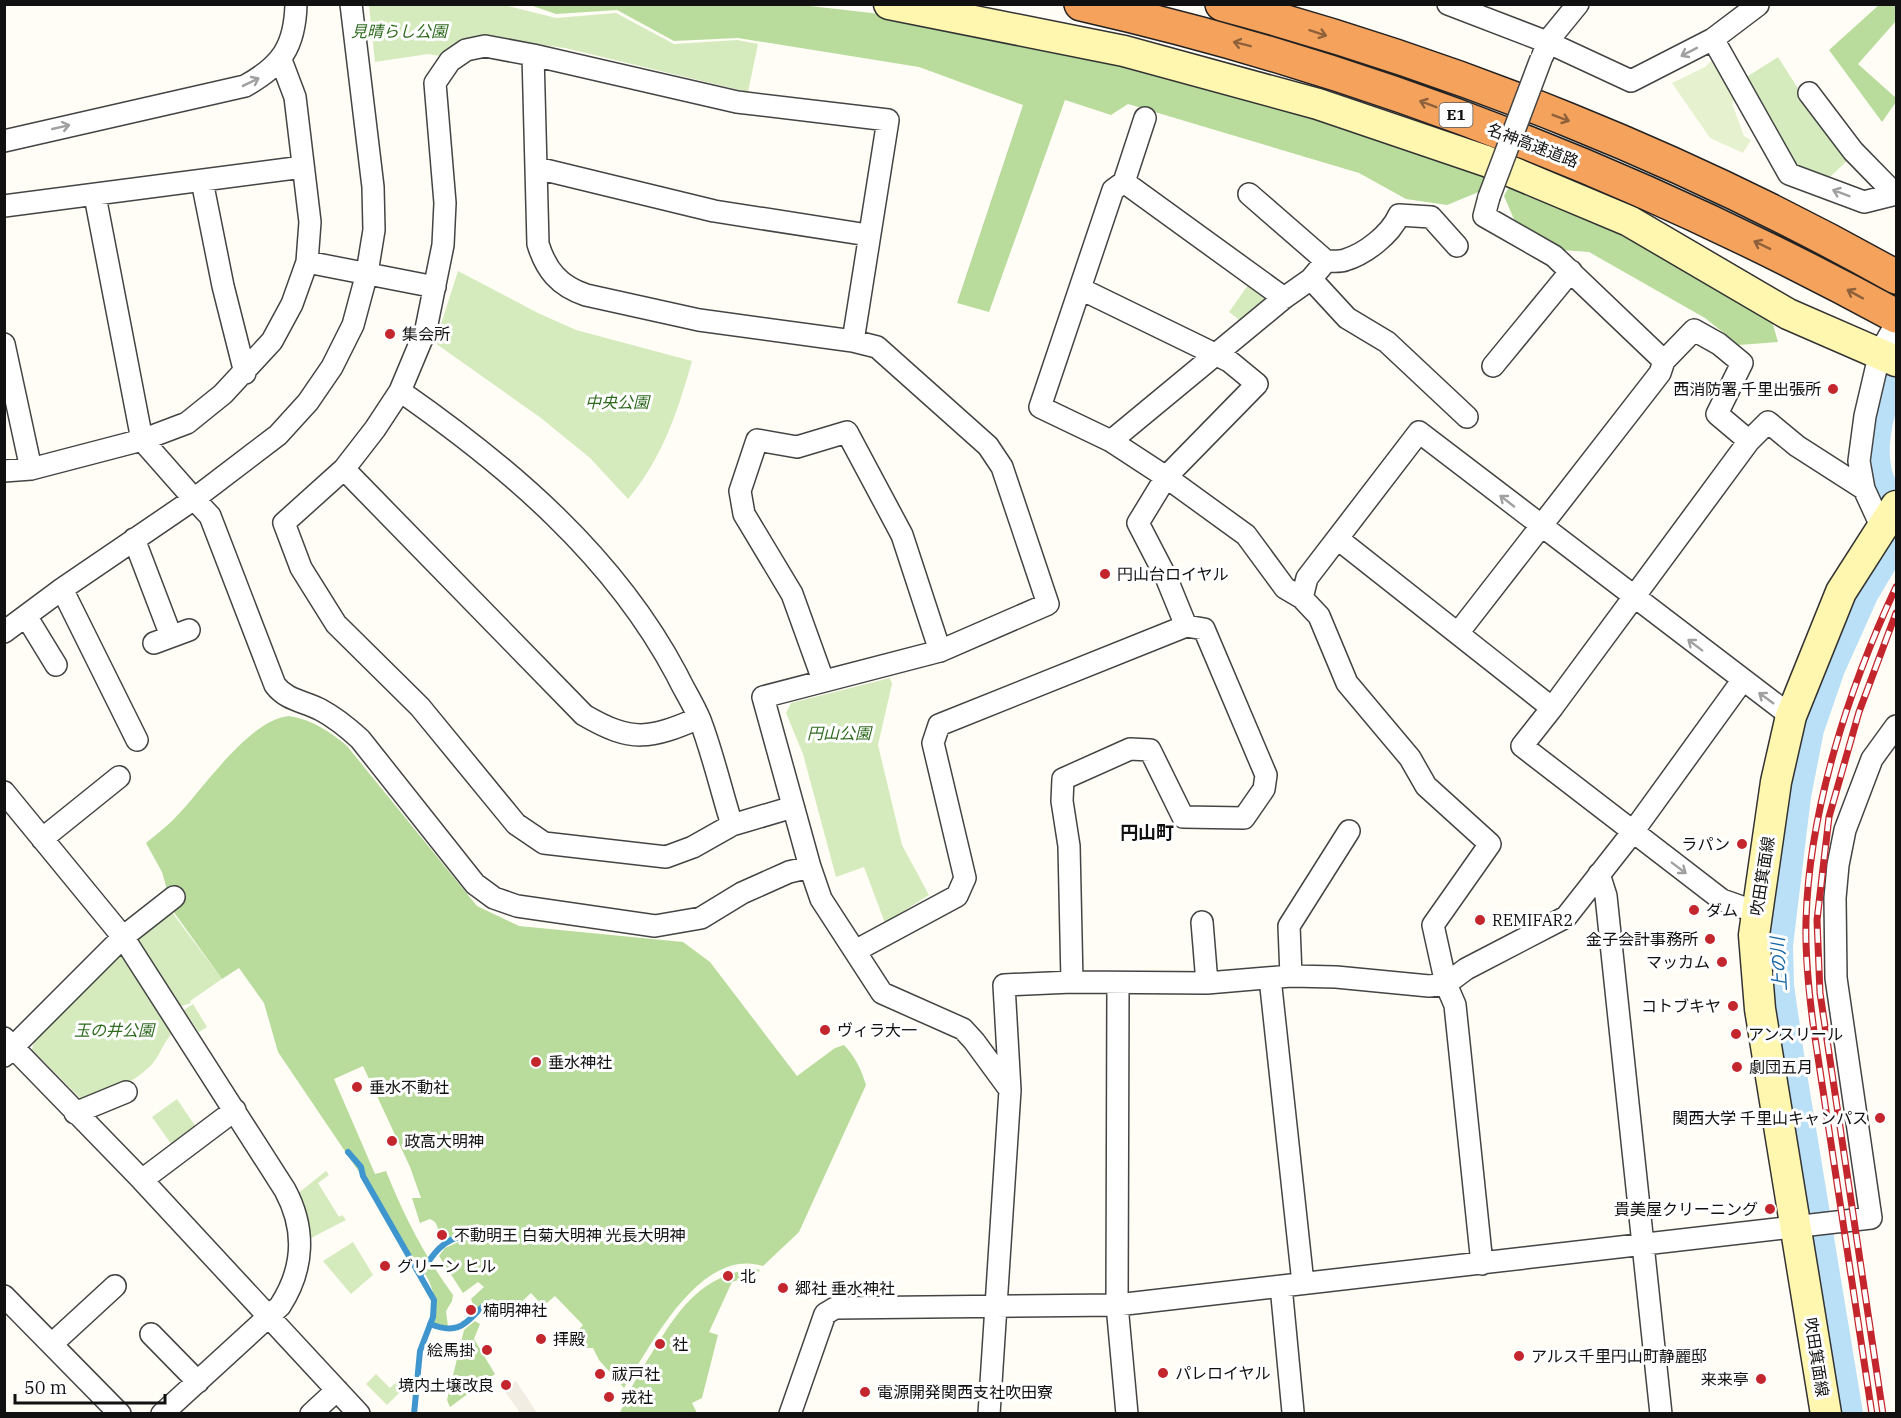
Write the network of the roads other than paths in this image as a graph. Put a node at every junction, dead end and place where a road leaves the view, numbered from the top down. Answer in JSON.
{"nodes":[{"id":1,"x":296,"y":4,"type":"edge"},
{"id":2,"x":351,"y":4,"type":"edge"},
{"id":3,"x":889,"y":4,"type":"edge"},
{"id":4,"x":1081,"y":4,"type":"edge"},
{"id":5,"x":1222,"y":4,"type":"edge"},
{"id":6,"x":1448,"y":4,"type":"edge"},
{"id":7,"x":1578,"y":4,"type":"edge"},
{"id":8,"x":1751,"y":7,"type":"edge"},
{"id":9,"x":1713,"y":39,"type":"junction"},
{"id":10,"x":1544,"y":50,"type":"junction"},
{"id":11,"x":534,"y":55,"type":"junction"},
{"id":12,"x":280,"y":60,"type":"junction"},
{"id":13,"x":1809,"y":93,"type":"dead end"},
{"id":14,"x":1145,"y":118,"type":"dead end"},
{"id":15,"x":4,"y":141,"type":"edge"},
{"id":16,"x":303,"y":167,"type":"junction"},
{"id":17,"x":537,"y":168,"type":"junction"},
{"id":18,"x":202,"y":181,"type":"junction"},
{"id":19,"x":1124,"y":182,"type":"junction"},
{"id":20,"x":1249,"y":194,"type":"dead end"},
{"id":21,"x":1896,"y":194,"type":"edge"},
{"id":22,"x":95,"y":196,"type":"junction"},
{"id":23,"x":4,"y":206,"type":"edge"},
{"id":24,"x":868,"y":235,"type":"junction"},
{"id":25,"x":1447,"y":242,"type":"dead end"},
{"id":26,"x":1326,"y":261,"type":"junction"},
{"id":27,"x":307,"y":262,"type":"junction"},
{"id":28,"x":1571,"y":271,"type":"junction"},
{"id":29,"x":367,"y":273,"type":"junction"},
{"id":30,"x":1896,"y":277,"type":"edge"},
{"id":31,"x":1311,"y":279,"type":"junction"},
{"id":32,"x":435,"y":288,"type":"junction"},
{"id":33,"x":1081,"y":289,"type":"junction"},
{"id":34,"x":1284,"y":298,"type":"junction"},
{"id":35,"x":1896,"y":316,"type":"edge"},
{"id":36,"x":1896,"y":324,"type":"edge"},
{"id":37,"x":852,"y":341,"type":"junction"},
{"id":38,"x":4,"y":344,"type":"edge"},
{"id":39,"x":1217,"y":354,"type":"junction"},
{"id":40,"x":1889,"y":357,"type":"edge"},
{"id":41,"x":1664,"y":361,"type":"junction"},
{"id":42,"x":1493,"y":366,"type":"dead end"},
{"id":43,"x":245,"y":372,"type":"junction"},
{"id":44,"x":400,"y":391,"type":"junction"},
{"id":45,"x":1467,"y":417,"type":"dead end"},
{"id":46,"x":142,"y":440,"type":"junction"},
{"id":47,"x":1111,"y":441,"type":"junction"},
{"id":48,"x":1749,"y":441,"type":"junction"},
{"id":49,"x":31,"y":469,"type":"junction"},
{"id":50,"x":344,"y":469,"type":"junction"},
{"id":51,"x":4,"y":471,"type":"edge"},
{"id":52,"x":1166,"y":477,"type":"junction"},
{"id":53,"x":1864,"y":489,"type":"junction"},
{"id":54,"x":194,"y":499,"type":"junction"},
{"id":55,"x":1890,"y":515,"type":"edge"},
{"id":56,"x":1539,"y":527,"type":"junction"},
{"id":57,"x":134,"y":539,"type":"junction"},
{"id":58,"x":1338,"y":539,"type":"junction"},
{"id":59,"x":62,"y":589,"type":"junction"},
{"id":60,"x":1302,"y":598,"type":"junction"},
{"id":61,"x":1634,"y":598,"type":"junction"},
{"id":62,"x":26,"y":616,"type":"junction"},
{"id":63,"x":1186,"y":626,"type":"junction"},
{"id":64,"x":4,"y":632,"type":"edge"},
{"id":65,"x":1458,"y":633,"type":"junction"},
{"id":66,"x":171,"y":636,"type":"dead end"},
{"id":67,"x":940,"y":651,"type":"junction"},
{"id":68,"x":56,"y":665,"type":"dead end"},
{"id":69,"x":823,"y":680,"type":"junction"},
{"id":70,"x":1742,"y":681,"type":"junction"},
{"id":71,"x":1552,"y":708,"type":"junction"},
{"id":72,"x":1791,"y":716,"type":"junction"},
{"id":73,"x":699,"y":718,"type":"junction"},
{"id":74,"x":1896,"y":726,"type":"edge"},
{"id":75,"x":136,"y":727,"type":"dead end"},
{"id":76,"x":119,"y":777,"type":"dead end"},
{"id":77,"x":4,"y":792,"type":"edge"},
{"id":78,"x":793,"y":807,"type":"junction"},
{"id":79,"x":732,"y":825,"type":"junction"},
{"id":80,"x":1349,"y":831,"type":"dead end"},
{"id":81,"x":1632,"y":833,"type":"junction"},
{"id":82,"x":42,"y":839,"type":"junction"},
{"id":83,"x":810,"y":867,"type":"junction"},
{"id":84,"x":1599,"y":874,"type":"junction"},
{"id":85,"x":174,"y":897,"type":"dead end"},
{"id":86,"x":1756,"y":912,"type":"junction"},
{"id":87,"x":1202,"y":922,"type":"dead end"},
{"id":88,"x":123,"y":937,"type":"junction"},
{"id":89,"x":855,"y":951,"type":"junction"},
{"id":90,"x":1281,"y":977,"type":"junction"},
{"id":91,"x":1072,"y":982,"type":"junction"},
{"id":92,"x":1118,"y":983,"type":"junction"},
{"id":93,"x":1207,"y":983,"type":"junction"},
{"id":94,"x":1446,"y":984,"type":"junction"},
{"id":95,"x":8,"y":1047,"type":"edge"},
{"id":96,"x":1010,"y":1090,"type":"junction"},
{"id":97,"x":126,"y":1092,"type":"dead end"},
{"id":98,"x":235,"y":1110,"type":"junction"},
{"id":99,"x":75,"y":1113,"type":"junction"},
{"id":100,"x":142,"y":1180,"type":"junction"},
{"id":101,"x":1802,"y":1227,"type":"junction"},
{"id":102,"x":1643,"y":1245,"type":"junction"},
{"id":103,"x":1482,"y":1264,"type":"junction"},
{"id":104,"x":1303,"y":1283,"type":"junction"},
{"id":105,"x":116,"y":1286,"type":"dead end"},
{"id":106,"x":1281,"y":1286,"type":"junction"},
{"id":107,"x":4,"y":1296,"type":"edge"},
{"id":108,"x":1117,"y":1305,"type":"junction"},
{"id":109,"x":994,"y":1306,"type":"junction"},
{"id":110,"x":268,"y":1318,"type":"junction"},
{"id":111,"x":151,"y":1334,"type":"dead end"},
{"id":112,"x":52,"y":1344,"type":"junction"},
{"id":113,"x":198,"y":1382,"type":"junction"},
{"id":114,"x":337,"y":1390,"type":"junction"},
{"id":115,"x":1293,"y":1412,"type":"edge"},
{"id":116,"x":120,"y":1413,"type":"edge"},
{"id":117,"x":162,"y":1413,"type":"edge"},
{"id":118,"x":311,"y":1413,"type":"edge"},
{"id":119,"x":359,"y":1413,"type":"edge"},
{"id":120,"x":790,"y":1413,"type":"edge"},
{"id":121,"x":989,"y":1413,"type":"edge"},
{"id":122,"x":1127,"y":1413,"type":"edge"},
{"id":123,"x":1661,"y":1413,"type":"edge"},
{"id":124,"x":1826,"y":1413,"type":"edge"}],
"edges":[{"from":1,"to":12,"type":"street"},
{"from":2,"to":29,"type":"street"},
{"from":3,"to":40,"type":"street"},
{"from":35,"to":4,"type":"highway","name":"名神高速道路","number":"E1","one_way":true},
{"from":5,"to":30,"type":"highway","number":"E1","one_way":true},
{"from":6,"to":10,"type":"street"},
{"from":7,"to":10,"type":"street"},
{"from":8,"to":9,"type":"street"},
{"from":9,"to":10,"type":"street","one_way":true},
{"from":21,"to":9,"type":"street","one_way":true},
{"from":10,"to":28,"type":"street","bridge":true},
{"from":11,"to":17,"type":"street"},
{"from":11,"to":24,"type":"street"},
{"from":11,"to":32,"type":"street"},
{"from":15,"to":12,"type":"street","one_way":true},
{"from":12,"to":16,"type":"street"},
{"from":13,"to":21,"type":"street"},
{"from":14,"to":19,"type":"street"},
{"from":16,"to":18,"type":"street"},
{"from":16,"to":27,"type":"street"},
{"from":17,"to":24,"type":"street"},
{"from":17,"to":37,"type":"street"},
{"from":18,"to":22,"type":"street"},
{"from":18,"to":43,"type":"street"},
{"from":19,"to":33,"type":"street"},
{"from":19,"to":34,"type":"street"},
{"from":20,"to":26,"type":"street"},
{"from":22,"to":23,"type":"street"},
{"from":22,"to":46,"type":"street"},
{"from":24,"to":37,"type":"street"},
{"from":25,"to":26,"type":"street"},
{"from":26,"to":31,"type":"street"},
{"from":27,"to":29,"type":"street"},
{"from":27,"to":43,"type":"street"},
{"from":28,"to":41,"type":"street"},
{"from":28,"to":42,"type":"street"},
{"from":29,"to":32,"type":"street"},
{"from":29,"to":54,"type":"street"},
{"from":31,"to":34,"type":"street"},
{"from":31,"to":45,"type":"street"},
{"from":32,"to":44,"type":"street"},
{"from":33,"to":39,"type":"street"},
{"from":33,"to":47,"type":"street"},
{"from":34,"to":39,"type":"street"},
{"from":36,"to":40,"type":"street"},
{"from":37,"to":67,"type":"street"},
{"from":38,"to":49,"type":"street"},
{"from":39,"to":47,"type":"street"},
{"from":39,"to":52,"type":"street"},
{"from":40,"to":53,"type":"street"},
{"from":41,"to":48,"type":"street"},
{"from":41,"to":56,"type":"street"},
{"from":43,"to":46,"type":"street"},
{"from":44,"to":50,"type":"street"},
{"from":44,"to":73,"type":"street"},
{"from":46,"to":49,"type":"street"},
{"from":46,"to":54,"type":"street"},
{"from":47,"to":52,"type":"street"},
{"from":48,"to":53,"type":"street"},
{"from":48,"to":61,"type":"street"},
{"from":49,"to":51,"type":"street"},
{"from":50,"to":73,"type":"street"},
{"from":50,"to":79,"type":"street"},
{"from":52,"to":60,"type":"street"},
{"from":52,"to":63,"type":"street"},
{"from":53,"to":55,"type":"street"},
{"from":54,"to":57,"type":"street"},
{"from":54,"to":83,"type":"street"},
{"from":55,"to":72,"type":"street","name":"吹田箕面線"},
{"from":56,"to":58,"type":"street","one_way":true},
{"from":56,"to":61,"type":"street"},
{"from":56,"to":65,"type":"street"},
{"from":57,"to":59,"type":"street"},
{"from":57,"to":66,"type":"street"},
{"from":58,"to":60,"type":"street"},
{"from":58,"to":65,"type":"street"},
{"from":59,"to":62,"type":"street"},
{"from":59,"to":75,"type":"street"},
{"from":60,"to":94,"type":"street"},
{"from":70,"to":61,"type":"street","one_way":true},
{"from":61,"to":71,"type":"street"},
{"from":62,"to":64,"type":"street"},
{"from":62,"to":68,"type":"street"},
{"from":63,"to":89,"type":"street"},
{"from":63,"to":91,"type":"street"},
{"from":65,"to":71,"type":"street"},
{"from":67,"to":69,"type":"street"},
{"from":67,"to":69,"type":"street"},
{"from":69,"to":78,"type":"street"},
{"from":72,"to":70,"type":"street","one_way":true},
{"from":70,"to":81,"type":"street"},
{"from":71,"to":81,"type":"street"},
{"from":72,"to":86,"type":"street","name":"吹田箕面線"},
{"from":73,"to":79,"type":"street"},
{"from":74,"to":101,"type":"street"},
{"from":76,"to":82,"type":"street"},
{"from":77,"to":82,"type":"street"},
{"from":78,"to":79,"type":"street"},
{"from":78,"to":83,"type":"street"},
{"from":80,"to":90,"type":"street"},
{"from":81,"to":84,"type":"street"},
{"from":81,"to":86,"type":"street","one_way":true},
{"from":82,"to":88,"type":"street"},
{"from":83,"to":89,"type":"street"},
{"from":84,"to":94,"type":"street"},
{"from":84,"to":102,"type":"street"},
{"from":85,"to":88,"type":"street"},
{"from":86,"to":101,"type":"street","name":"吹田箕面線"},
{"from":87,"to":93,"type":"street"},
{"from":88,"to":95,"type":"street"},
{"from":88,"to":98,"type":"street"},
{"from":89,"to":96,"type":"street"},
{"from":90,"to":93,"type":"street"},
{"from":90,"to":94,"type":"street"},
{"from":90,"to":104,"type":"street"},
{"from":91,"to":92,"type":"street"},
{"from":91,"to":96,"type":"street"},
{"from":92,"to":93,"type":"street"},
{"from":92,"to":108,"type":"street"},
{"from":94,"to":103,"type":"street"},
{"from":95,"to":99,"type":"street"},
{"from":96,"to":109,"type":"street"},
{"from":97,"to":99,"type":"street"},
{"from":98,"to":100,"type":"street"},
{"from":98,"to":110,"type":"street"},
{"from":99,"to":100,"type":"street"},
{"from":100,"to":110,"type":"street"},
{"from":101,"to":102,"type":"street"},
{"from":101,"to":124,"type":"street","name":"吹田箕面線"},
{"from":102,"to":103,"type":"street"},
{"from":102,"to":123,"type":"street"},
{"from":103,"to":104,"type":"street"},
{"from":104,"to":106,"type":"street"},
{"from":105,"to":112,"type":"street"},
{"from":106,"to":108,"type":"street"},
{"from":106,"to":115,"type":"street"},
{"from":107,"to":112,"type":"street"},
{"from":108,"to":109,"type":"street"},
{"from":108,"to":122,"type":"street"},
{"from":109,"to":120,"type":"street"},
{"from":109,"to":121,"type":"street"},
{"from":110,"to":113,"type":"street"},
{"from":110,"to":114,"type":"street"},
{"from":111,"to":113,"type":"street"},
{"from":112,"to":116,"type":"street"},
{"from":113,"to":117,"type":"street"},
{"from":114,"to":118,"type":"street"},
{"from":114,"to":119,"type":"street"}]}
